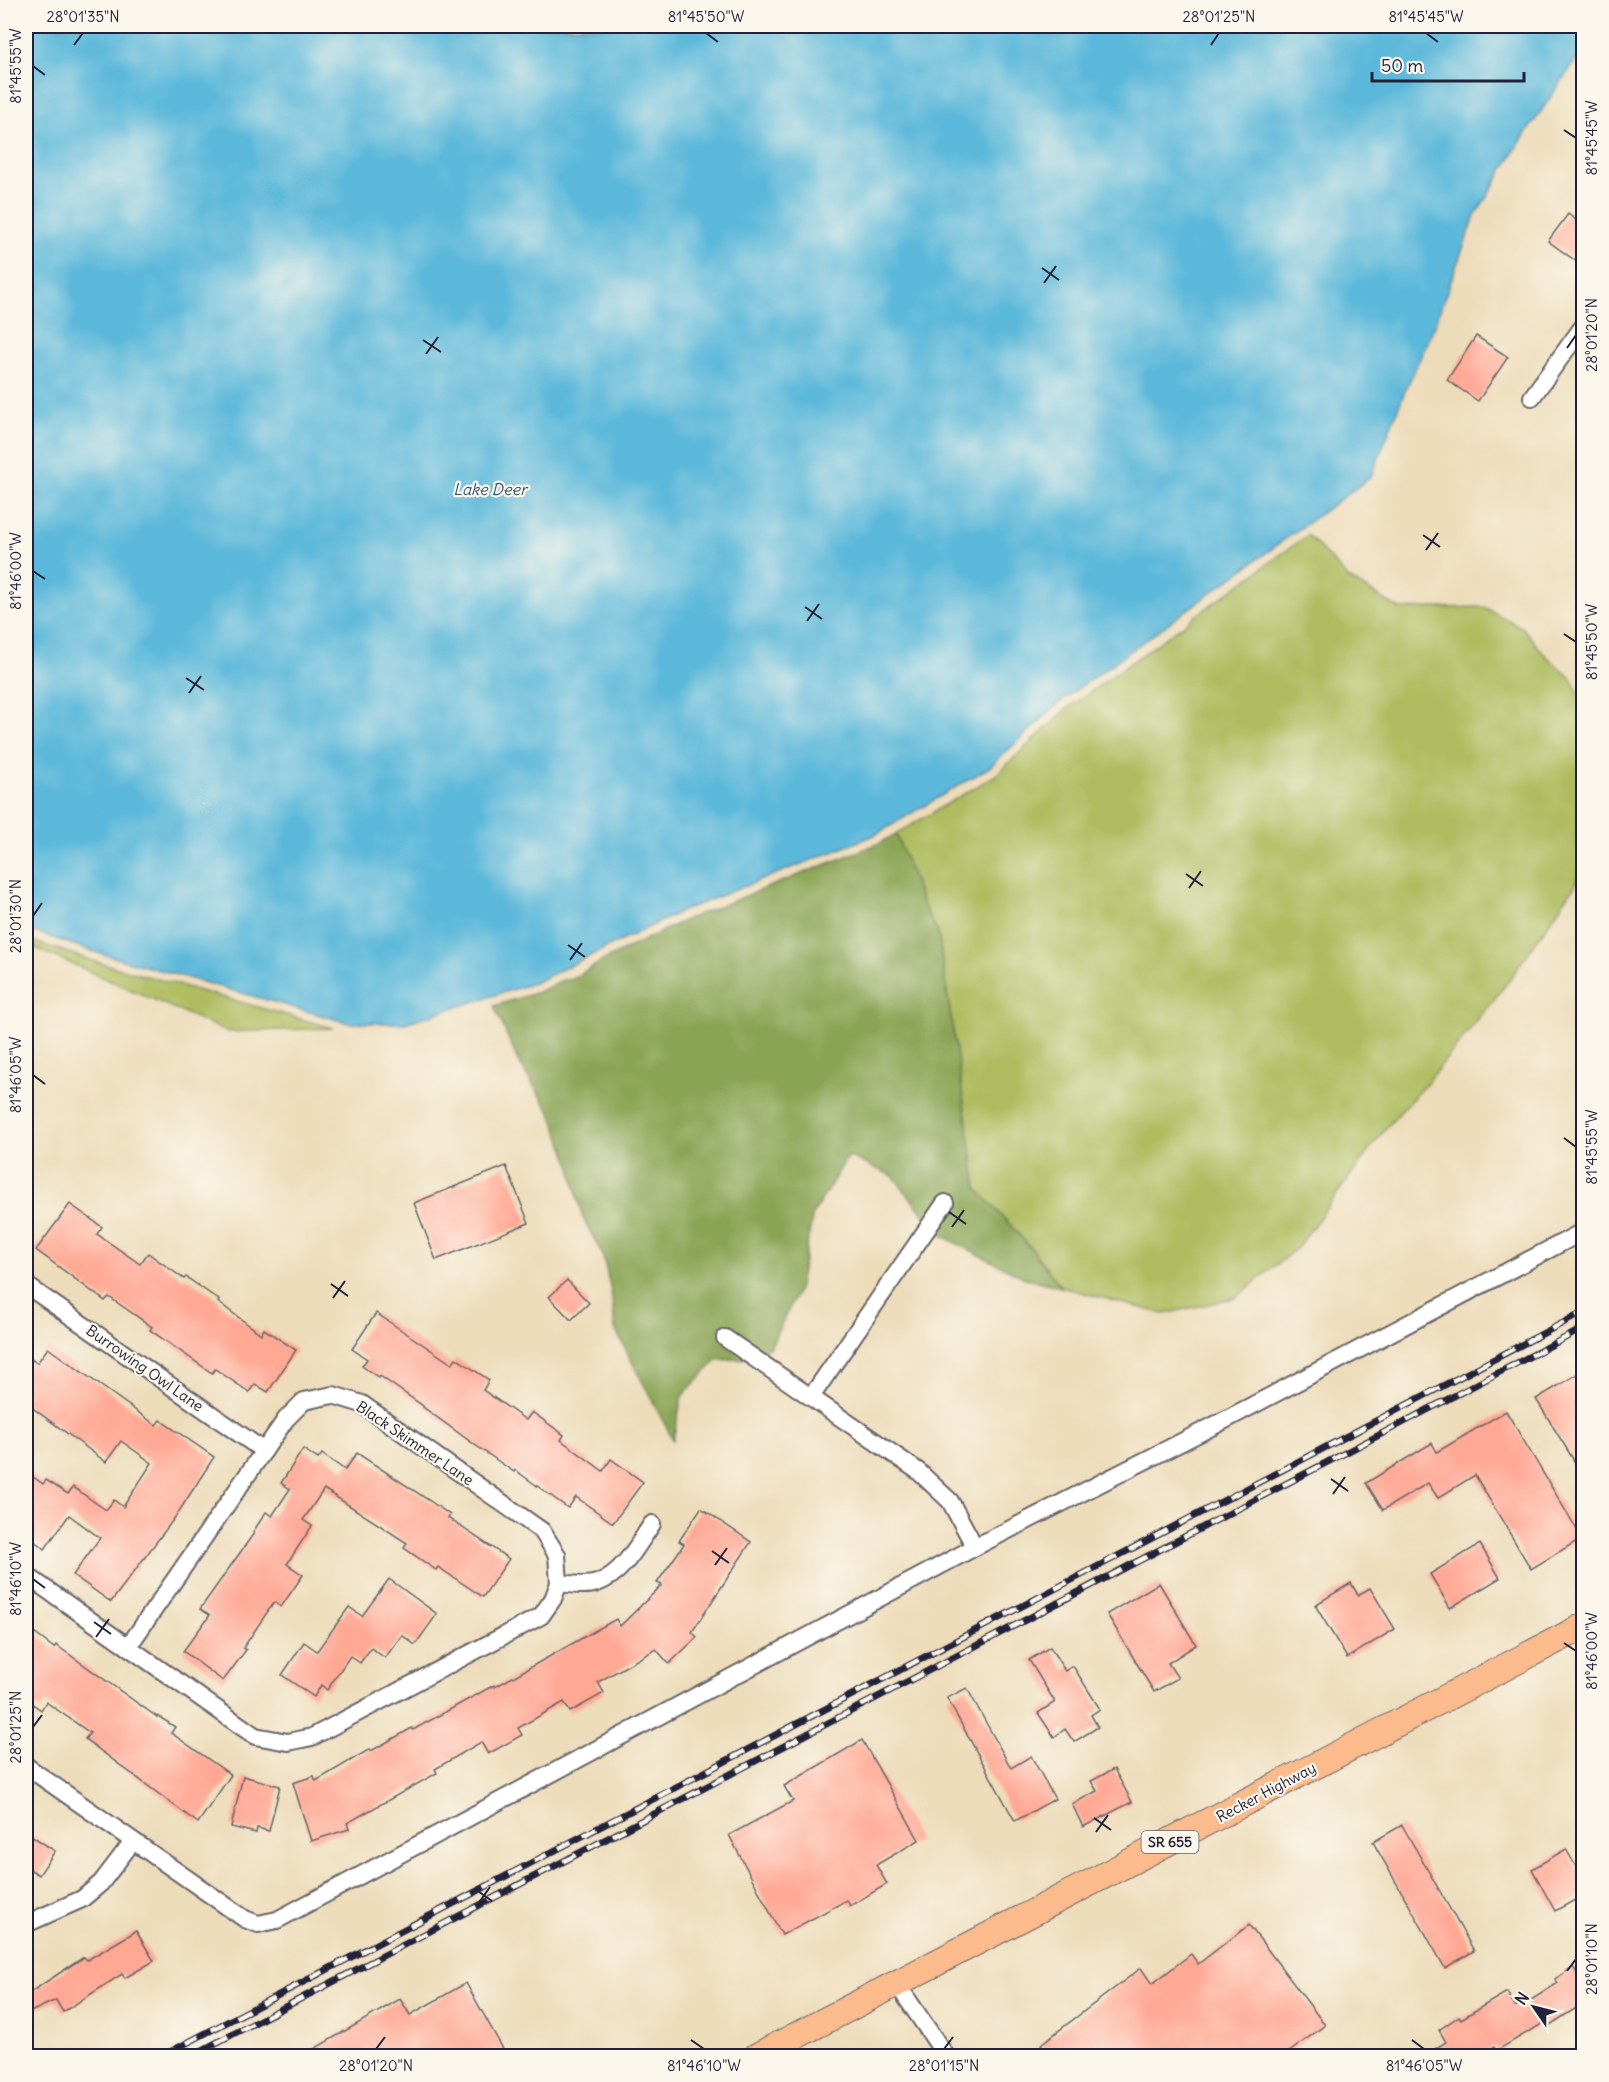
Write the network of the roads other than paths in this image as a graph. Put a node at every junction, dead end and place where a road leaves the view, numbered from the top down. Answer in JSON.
{"nodes":[{"id":1,"x":1584,"y":325,"type":"edge"},
{"id":2,"x":1533,"y":397,"type":"dead end"},
{"id":3,"x":945,"y":1203,"type":"dead end"},
{"id":4,"x":1584,"y":1231,"type":"edge"},
{"id":5,"x":26,"y":1285,"type":"edge"},
{"id":6,"x":725,"y":1338,"type":"dead end"},
{"id":7,"x":811,"y":1397,"type":"junction"},
{"id":8,"x":264,"y":1451,"type":"junction"},
{"id":9,"x":652,"y":1524,"type":"dead end"},
{"id":10,"x":975,"y":1547,"type":"junction"},
{"id":11,"x":26,"y":1575,"type":"edge"},
{"id":12,"x":559,"y":1583,"type":"junction"},
{"id":13,"x":1584,"y":1626,"type":"edge"},
{"id":14,"x":128,"y":1647,"type":"junction"},
{"id":15,"x":26,"y":1766,"type":"edge"},
{"id":16,"x":133,"y":1841,"type":"junction"},
{"id":17,"x":26,"y":1924,"type":"edge"},
{"id":18,"x":897,"y":1984,"type":"junction"},
{"id":19,"x":757,"y":2056,"type":"edge"},
{"id":20,"x":946,"y":2056,"type":"edge"}],
"edges":[{"from":1,"to":2,"type":"street"},
{"from":3,"to":7,"type":"street"},
{"from":4,"to":10,"type":"street"},
{"from":5,"to":8,"type":"street","name":"Burrowing Owl Lane"},
{"from":6,"to":7,"type":"street"},
{"from":7,"to":10,"type":"street"},
{"from":8,"to":12,"type":"street","name":"Black Skimmer Lane"},
{"from":8,"to":14,"type":"street","name":"Black Skimmer Lane"},
{"from":9,"to":12,"type":"street"},
{"from":10,"to":16,"type":"street"},
{"from":11,"to":14,"type":"street"},
{"from":12,"to":14,"type":"street"},
{"from":13,"to":18,"type":"main road","name":"Recker Highway","number":"SR 655"},
{"from":15,"to":16,"type":"street"},
{"from":16,"to":17,"type":"street"},
{"from":18,"to":19,"type":"main road","name":"Recker Highway","number":"SR 655"},
{"from":18,"to":20,"type":"street"}]}
